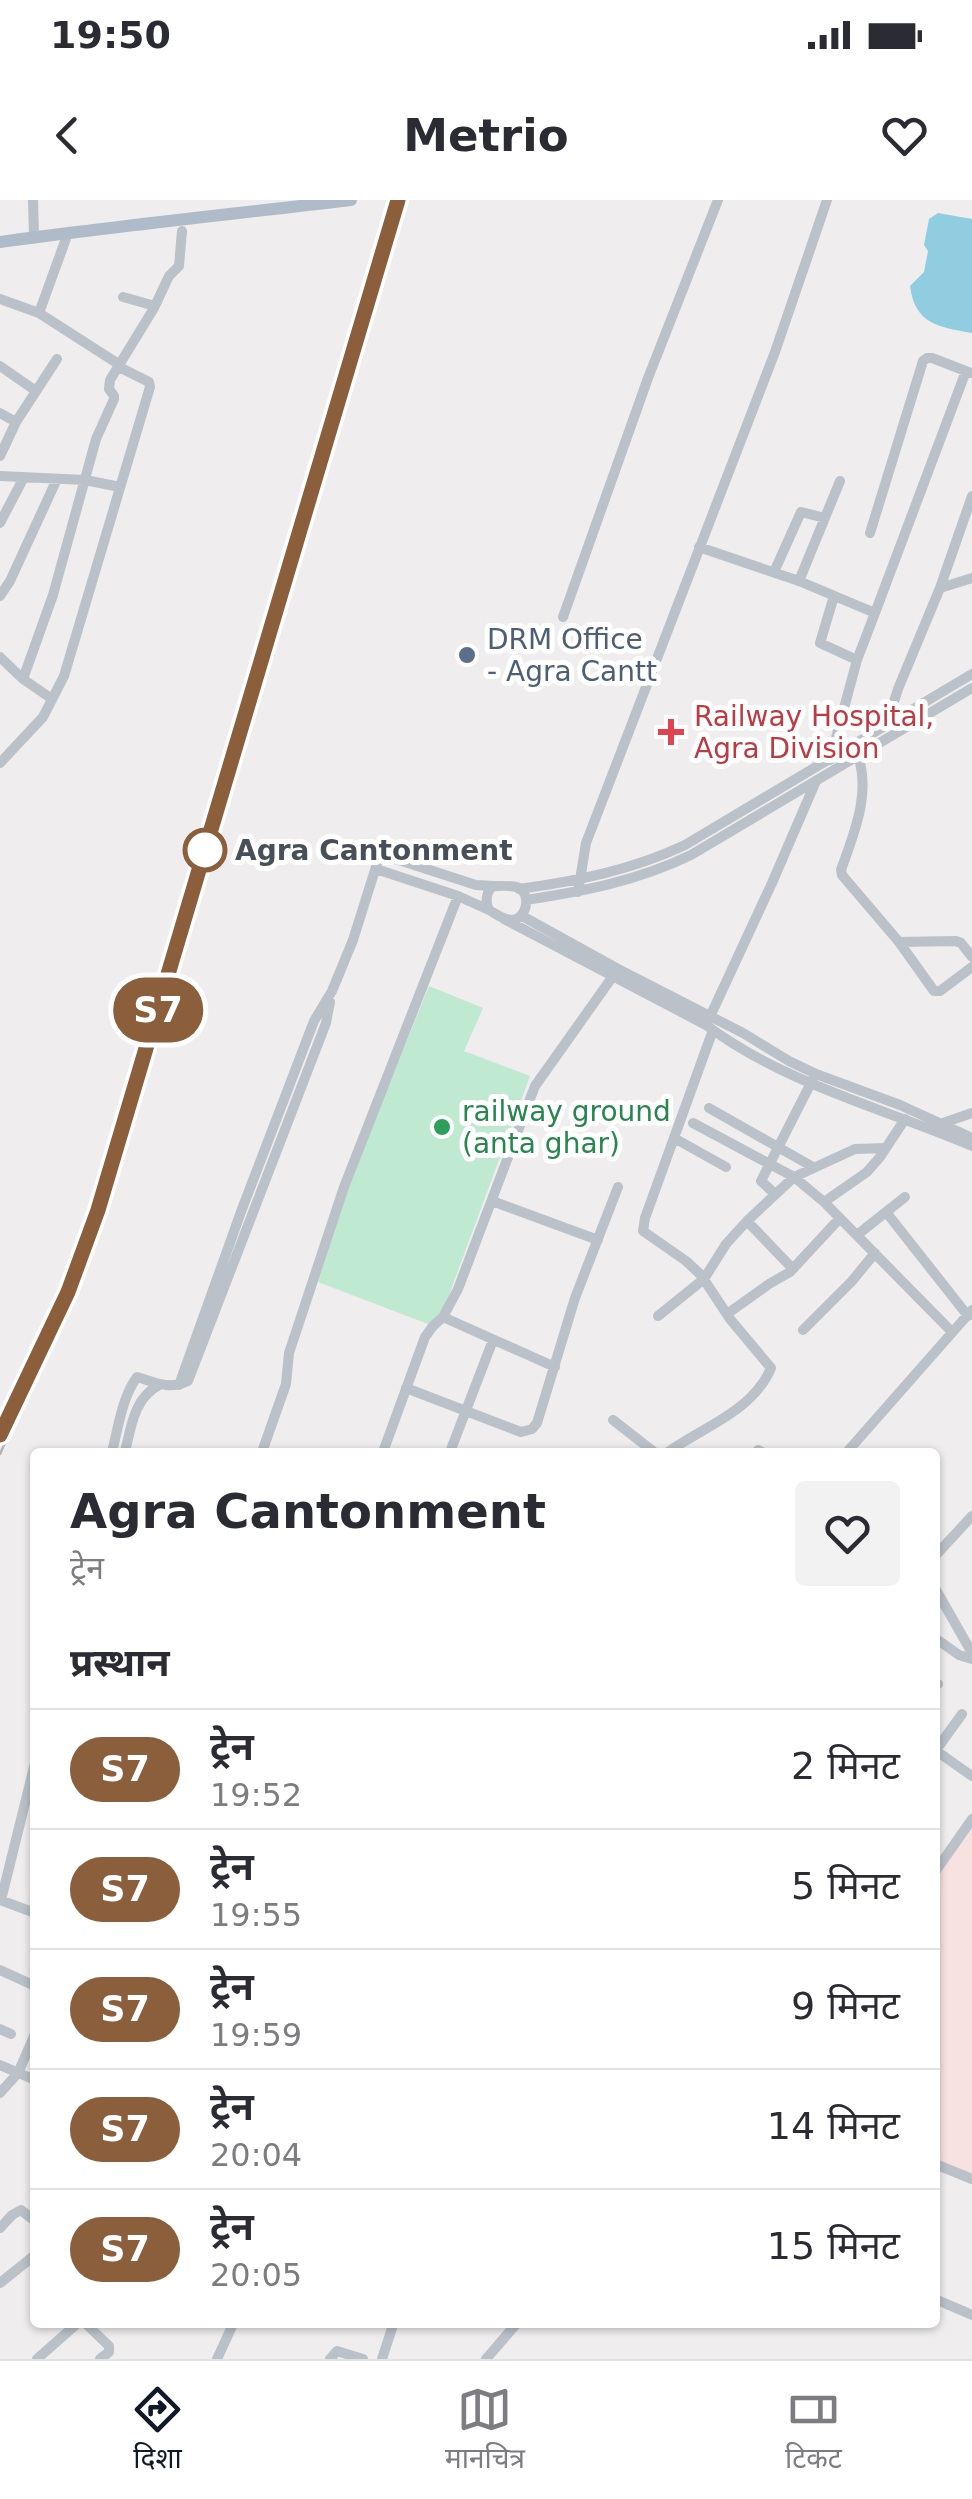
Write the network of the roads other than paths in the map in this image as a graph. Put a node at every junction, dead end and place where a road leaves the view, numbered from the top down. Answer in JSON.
{"nodes":[{"id":1,"x":33,"y":200,"type":"edge"},
{"id":2,"x":352,"y":200,"type":"edge"},
{"id":3,"x":718,"y":200,"type":"edge"},
{"id":4,"x":827,"y":200,"type":"edge"},
{"id":5,"x":182,"y":231,"type":"dead end"},
{"id":6,"x":68,"y":233,"type":"junction"},
{"id":7,"x":34,"y":236,"type":"junction"},
{"id":8,"x":0,"y":242,"type":"edge"},
{"id":9,"x":123,"y":297,"type":"dead end"},
{"id":10,"x":0,"y":300,"type":"edge"},
{"id":11,"x":155,"y":306,"type":"junction"},
{"id":12,"x":39,"y":313,"type":"junction"},
{"id":13,"x":58,"y":358,"type":"dead end"},
{"id":14,"x":0,"y":366,"type":"edge"},
{"id":15,"x":119,"y":366,"type":"junction"},
{"id":16,"x":969,"y":373,"type":"edge"},
{"id":17,"x":36,"y":391,"type":"junction"},
{"id":18,"x":0,"y":413,"type":"edge"},
{"id":19,"x":16,"y":422,"type":"junction"},
{"id":20,"x":0,"y":456,"type":"edge"},
{"id":21,"x":0,"y":476,"type":"edge"},
{"id":22,"x":23,"y":479,"type":"junction"},
{"id":23,"x":57,"y":479,"type":"junction"},
{"id":24,"x":85,"y":480,"type":"junction"},
{"id":25,"x":840,"y":481,"type":"dead end"},
{"id":26,"x":120,"y":487,"type":"junction"},
{"id":27,"x":972,"y":496,"type":"edge"},
{"id":28,"x":825,"y":518,"type":"junction"},
{"id":29,"x":0,"y":523,"type":"edge"},
{"id":30,"x":870,"y":532,"type":"dead end"},
{"id":31,"x":699,"y":547,"type":"junction"},
{"id":32,"x":774,"y":572,"type":"junction"},
{"id":33,"x":972,"y":578,"type":"edge"},
{"id":34,"x":799,"y":581,"type":"junction"},
{"id":35,"x":940,"y":588,"type":"junction"},
{"id":36,"x":0,"y":596,"type":"edge"},
{"id":37,"x":834,"y":596,"type":"junction"},
{"id":38,"x":875,"y":614,"type":"junction"},
{"id":39,"x":563,"y":617,"type":"dead end"},
{"id":40,"x":0,"y":657,"type":"edge"},
{"id":41,"x":858,"y":660,"type":"junction"},
{"id":42,"x":972,"y":674,"type":"edge"},
{"id":43,"x":23,"y":679,"type":"junction"},
{"id":44,"x":972,"y":688,"type":"edge"},
{"id":45,"x":52,"y":699,"type":"junction"},
{"id":46,"x":896,"y":727,"type":"junction"},
{"id":47,"x":4,"y":750,"type":"edge"},
{"id":48,"x":858,"y":755,"type":"junction"},
{"id":49,"x":0,"y":764,"type":"edge"},
{"id":50,"x":827,"y":766,"type":"junction"},
{"id":51,"x":816,"y":780,"type":"junction"},
{"id":52,"x":376,"y":869,"type":"junction"},
{"id":53,"x":494,"y":886,"type":"junction"},
{"id":54,"x":579,"y":886,"type":"junction"},
{"id":55,"x":520,"y":888,"type":"junction"},
{"id":56,"x":458,"y":896,"type":"junction"},
{"id":57,"x":526,"y":900,"type":"junction"},
{"id":58,"x":489,"y":910,"type":"junction"},
{"id":59,"x":522,"y":916,"type":"junction"},
{"id":60,"x":504,"y":919,"type":"junction"},
{"id":61,"x":972,"y":936,"type":"edge"},
{"id":62,"x":899,"y":942,"type":"junction"},
{"id":63,"x":961,"y":944,"type":"junction"},
{"id":64,"x":972,"y":957,"type":"edge"},
{"id":65,"x":972,"y":967,"type":"edge"},
{"id":66,"x":615,"y":972,"type":"junction"},
{"id":67,"x":710,"y":1024,"type":"junction"},
{"id":68,"x":813,"y":1079,"type":"junction"},
{"id":69,"x":709,"y":1108,"type":"dead end"},
{"id":70,"x":972,"y":1113,"type":"edge"},
{"id":71,"x":904,"y":1119,"type":"junction"},
{"id":72,"x":693,"y":1123,"type":"dead end"},
{"id":73,"x":938,"y":1127,"type":"junction"},
{"id":74,"x":674,"y":1138,"type":"junction"},
{"id":75,"x":972,"y":1138,"type":"edge"},
{"id":76,"x":778,"y":1146,"type":"junction"},
{"id":77,"x":972,"y":1146,"type":"edge"},
{"id":78,"x":886,"y":1148,"type":"junction"},
{"id":79,"x":768,"y":1164,"type":"junction"},
{"id":80,"x":726,"y":1167,"type":"dead end"},
{"id":81,"x":813,"y":1167,"type":"junction"},
{"id":82,"x":794,"y":1177,"type":"junction"},
{"id":83,"x":618,"y":1187,"type":"dead end"},
{"id":84,"x":775,"y":1194,"type":"junction"},
{"id":85,"x":904,"y":1197,"type":"dead end"},
{"id":86,"x":492,"y":1201,"type":"junction"},
{"id":87,"x":824,"y":1202,"type":"junction"},
{"id":88,"x":886,"y":1212,"type":"junction"},
{"id":89,"x":840,"y":1218,"type":"junction"},
{"id":90,"x":747,"y":1221,"type":"junction"},
{"id":91,"x":857,"y":1235,"type":"junction"},
{"id":92,"x":598,"y":1240,"type":"junction"},
{"id":93,"x":875,"y":1252,"type":"junction"},
{"id":94,"x":794,"y":1269,"type":"junction"},
{"id":95,"x":704,"y":1279,"type":"junction"},
{"id":96,"x":970,"y":1313,"type":"edge"},
{"id":97,"x":726,"y":1314,"type":"junction"},
{"id":98,"x":658,"y":1316,"type":"dead end"},
{"id":99,"x":444,"y":1318,"type":"junction"},
{"id":100,"x":803,"y":1330,"type":"dead end"},
{"id":101,"x":952,"y":1332,"type":"junction"},
{"id":102,"x":493,"y":1340,"type":"junction"},
{"id":103,"x":554,"y":1368,"type":"junction"},
{"id":104,"x":159,"y":1385,"type":"junction"},
{"id":105,"x":406,"y":1388,"type":"junction"},
{"id":106,"x":466,"y":1412,"type":"junction"},
{"id":107,"x":613,"y":1420,"type":"dead end"},
{"id":108,"x":113,"y":1448,"type":"edge"},
{"id":109,"x":126,"y":1448,"type":"edge"},
{"id":110,"x":263,"y":1448,"type":"edge"},
{"id":111,"x":384,"y":1448,"type":"edge"},
{"id":112,"x":452,"y":1448,"type":"edge"},
{"id":113,"x":649,"y":1448,"type":"edge"},
{"id":114,"x":675,"y":1448,"type":"edge"},
{"id":115,"x":850,"y":1448,"type":"edge"},
{"id":116,"x":972,"y":1516,"type":"edge"},
{"id":117,"x":940,"y":1551,"type":"edge"},
{"id":118,"x":940,"y":1597,"type":"edge"},
{"id":119,"x":940,"y":1642,"type":"edge"},
{"id":120,"x":972,"y":1656,"type":"edge"},
{"id":121,"x":962,"y":1714,"type":"dead end"},
{"id":122,"x":940,"y":1743,"type":"edge"},
{"id":123,"x":940,"y":1754,"type":"edge"},
{"id":124,"x":972,"y":1776,"type":"edge"},
{"id":125,"x":30,"y":1783,"type":"edge"},
{"id":126,"x":972,"y":1819,"type":"edge"},
{"id":127,"x":940,"y":1865,"type":"edge"},
{"id":128,"x":1,"y":1900,"type":"edge"},
{"id":129,"x":30,"y":1911,"type":"edge"},
{"id":130,"x":0,"y":1970,"type":"edge"},
{"id":131,"x":30,"y":1984,"type":"edge"},
{"id":132,"x":30,"y":2045,"type":"edge"},
{"id":133,"x":0,"y":2065,"type":"edge"},
{"id":134,"x":18,"y":2073,"type":"junction"},
{"id":135,"x":30,"y":2078,"type":"edge"},
{"id":136,"x":0,"y":2093,"type":"edge"},
{"id":137,"x":940,"y":2166,"type":"edge"},
{"id":138,"x":972,"y":2180,"type":"edge"},
{"id":139,"x":30,"y":2217,"type":"edge"},
{"id":140,"x":0,"y":2228,"type":"edge"},
{"id":141,"x":30,"y":2259,"type":"edge"},
{"id":142,"x":0,"y":2284,"type":"edge"},
{"id":143,"x":940,"y":2301,"type":"edge"},
{"id":144,"x":972,"y":2314,"type":"edge"},
{"id":145,"x":74,"y":2328,"type":"edge"},
{"id":146,"x":88,"y":2328,"type":"edge"},
{"id":147,"x":231,"y":2328,"type":"edge"},
{"id":148,"x":392,"y":2328,"type":"edge"},
{"id":149,"x":513,"y":2328,"type":"edge"},
{"id":150,"x":37,"y":2359,"type":"edge"},
{"id":151,"x":100,"y":2359,"type":"edge"},
{"id":152,"x":217,"y":2359,"type":"edge"},
{"id":153,"x":330,"y":2359,"type":"edge"},
{"id":154,"x":363,"y":2359,"type":"edge"},
{"id":155,"x":382,"y":2359,"type":"edge"},
{"id":156,"x":486,"y":2359,"type":"edge"}],
"edges":[{"from":1,"to":7,"type":"street"},
{"from":2,"to":6,"type":"main road"},
{"from":3,"to":39,"type":"street"},
{"from":4,"to":31,"type":"street"},
{"from":5,"to":11,"type":"street"},
{"from":6,"to":7,"type":"main road"},
{"from":6,"to":12,"type":"street"},
{"from":7,"to":8,"type":"main road"},
{"from":9,"to":11,"type":"street"},
{"from":10,"to":12,"type":"street"},
{"from":11,"to":15,"type":"street"},
{"from":12,"to":15,"type":"street"},
{"from":13,"to":17,"type":"street"},
{"from":14,"to":17,"type":"street"},
{"from":15,"to":24,"type":"street"},
{"from":15,"to":26,"type":"street"},
{"from":16,"to":30,"type":"street"},
{"from":16,"to":38,"type":"street"},
{"from":17,"to":19,"type":"street"},
{"from":18,"to":19,"type":"street"},
{"from":19,"to":20,"type":"street"},
{"from":21,"to":22,"type":"street"},
{"from":22,"to":23,"type":"street"},
{"from":22,"to":29,"type":"street"},
{"from":23,"to":24,"type":"street"},
{"from":23,"to":36,"type":"street"},
{"from":24,"to":26,"type":"street"},
{"from":24,"to":43,"type":"street"},
{"from":25,"to":28,"type":"street"},
{"from":26,"to":45,"type":"street"},
{"from":27,"to":35,"type":"street"},
{"from":28,"to":32,"type":"street"},
{"from":28,"to":34,"type":"street"},
{"from":31,"to":32,"type":"street"},
{"from":31,"to":54,"type":"street"},
{"from":32,"to":34,"type":"street"},
{"from":33,"to":35,"type":"street"},
{"from":34,"to":37,"type":"street"},
{"from":35,"to":46,"type":"street"},
{"from":37,"to":38,"type":"street"},
{"from":37,"to":41,"type":"street"},
{"from":38,"to":41,"type":"street"},
{"from":40,"to":43,"type":"street"},
{"from":41,"to":50,"type":"street"},
{"from":42,"to":46,"type":"street"},
{"from":43,"to":45,"type":"street"},
{"from":44,"to":46,"type":"street"},
{"from":45,"to":47,"type":"street"},
{"from":46,"to":48,"type":"street"},
{"from":46,"to":50,"type":"street"},
{"from":47,"to":49,"type":"street"},
{"from":48,"to":50,"type":"street"},
{"from":48,"to":62,"type":"street"},
{"from":50,"to":51,"type":"street"},
{"from":50,"to":54,"type":"street"},
{"from":51,"to":54,"type":"street"},
{"from":51,"to":67,"type":"street"},
{"from":52,"to":53,"type":"street"},
{"from":52,"to":56,"type":"street"},
{"from":52,"to":104,"type":"street"},
{"from":53,"to":55,"type":"street"},
{"from":53,"to":58,"type":"street"},
{"from":54,"to":55,"type":"street"},
{"from":54,"to":57,"type":"street"},
{"from":55,"to":57,"type":"street"},
{"from":56,"to":58,"type":"street"},
{"from":56,"to":110,"type":"street"},
{"from":57,"to":59,"type":"street"},
{"from":58,"to":60,"type":"street"},
{"from":59,"to":60,"type":"street"},
{"from":59,"to":66,"type":"street"},
{"from":60,"to":66,"type":"street"},
{"from":61,"to":63,"type":"street"},
{"from":62,"to":63,"type":"street"},
{"from":62,"to":65,"type":"street"},
{"from":63,"to":64,"type":"street"},
{"from":66,"to":67,"type":"street"},
{"from":66,"to":86,"type":"street"},
{"from":67,"to":68,"type":"street"},
{"from":67,"to":74,"type":"street"},
{"from":68,"to":71,"type":"street"},
{"from":68,"to":73,"type":"street"},
{"from":68,"to":76,"type":"street"},
{"from":69,"to":76,"type":"street"},
{"from":70,"to":73,"type":"street"},
{"from":71,"to":73,"type":"street"},
{"from":71,"to":78,"type":"street"},
{"from":72,"to":79,"type":"street"},
{"from":73,"to":75,"type":"street"},
{"from":73,"to":77,"type":"street"},
{"from":74,"to":80,"type":"street"},
{"from":74,"to":95,"type":"street"},
{"from":76,"to":79,"type":"street"},
{"from":76,"to":81,"type":"street"},
{"from":78,"to":81,"type":"street"},
{"from":78,"to":87,"type":"street"},
{"from":79,"to":82,"type":"street"},
{"from":79,"to":84,"type":"street"},
{"from":81,"to":82,"type":"street"},
{"from":82,"to":84,"type":"street"},
{"from":82,"to":87,"type":"street"},
{"from":83,"to":92,"type":"street"},
{"from":84,"to":90,"type":"street"},
{"from":85,"to":88,"type":"street"},
{"from":86,"to":92,"type":"street"},
{"from":86,"to":99,"type":"street"},
{"from":87,"to":89,"type":"street"},
{"from":88,"to":91,"type":"street"},
{"from":88,"to":96,"type":"street"},
{"from":89,"to":91,"type":"street"},
{"from":89,"to":94,"type":"street"},
{"from":90,"to":94,"type":"street"},
{"from":90,"to":95,"type":"street"},
{"from":91,"to":93,"type":"street"},
{"from":92,"to":103,"type":"street"},
{"from":93,"to":100,"type":"street"},
{"from":93,"to":101,"type":"street"},
{"from":94,"to":97,"type":"street"},
{"from":95,"to":97,"type":"street"},
{"from":95,"to":98,"type":"street"},
{"from":96,"to":101,"type":"street"},
{"from":97,"to":114,"type":"street"},
{"from":99,"to":102,"type":"street"},
{"from":99,"to":105,"type":"street"},
{"from":101,"to":115,"type":"street"},
{"from":102,"to":103,"type":"street"},
{"from":102,"to":106,"type":"street"},
{"from":103,"to":106,"type":"street"},
{"from":104,"to":108,"type":"street"},
{"from":104,"to":109,"type":"street"},
{"from":105,"to":106,"type":"street"},
{"from":105,"to":111,"type":"street"},
{"from":106,"to":112,"type":"street"},
{"from":107,"to":113,"type":"street"},
{"from":116,"to":117,"type":"street"},
{"from":118,"to":120,"type":"street"},
{"from":119,"to":120,"type":"street"},
{"from":121,"to":122,"type":"street"},
{"from":123,"to":124,"type":"street"},
{"from":125,"to":128,"type":"street"},
{"from":126,"to":127,"type":"street"},
{"from":128,"to":129,"type":"street"},
{"from":130,"to":131,"type":"street"},
{"from":132,"to":134,"type":"street"},
{"from":133,"to":134,"type":"street"},
{"from":134,"to":135,"type":"street"},
{"from":134,"to":136,"type":"street"},
{"from":137,"to":138,"type":"street"},
{"from":139,"to":140,"type":"street"},
{"from":141,"to":142,"type":"street"},
{"from":143,"to":144,"type":"street"},
{"from":145,"to":150,"type":"street"},
{"from":146,"to":151,"type":"street"},
{"from":147,"to":152,"type":"street"},
{"from":148,"to":155,"type":"street"},
{"from":149,"to":156,"type":"street"},
{"from":153,"to":154,"type":"street"}]}
